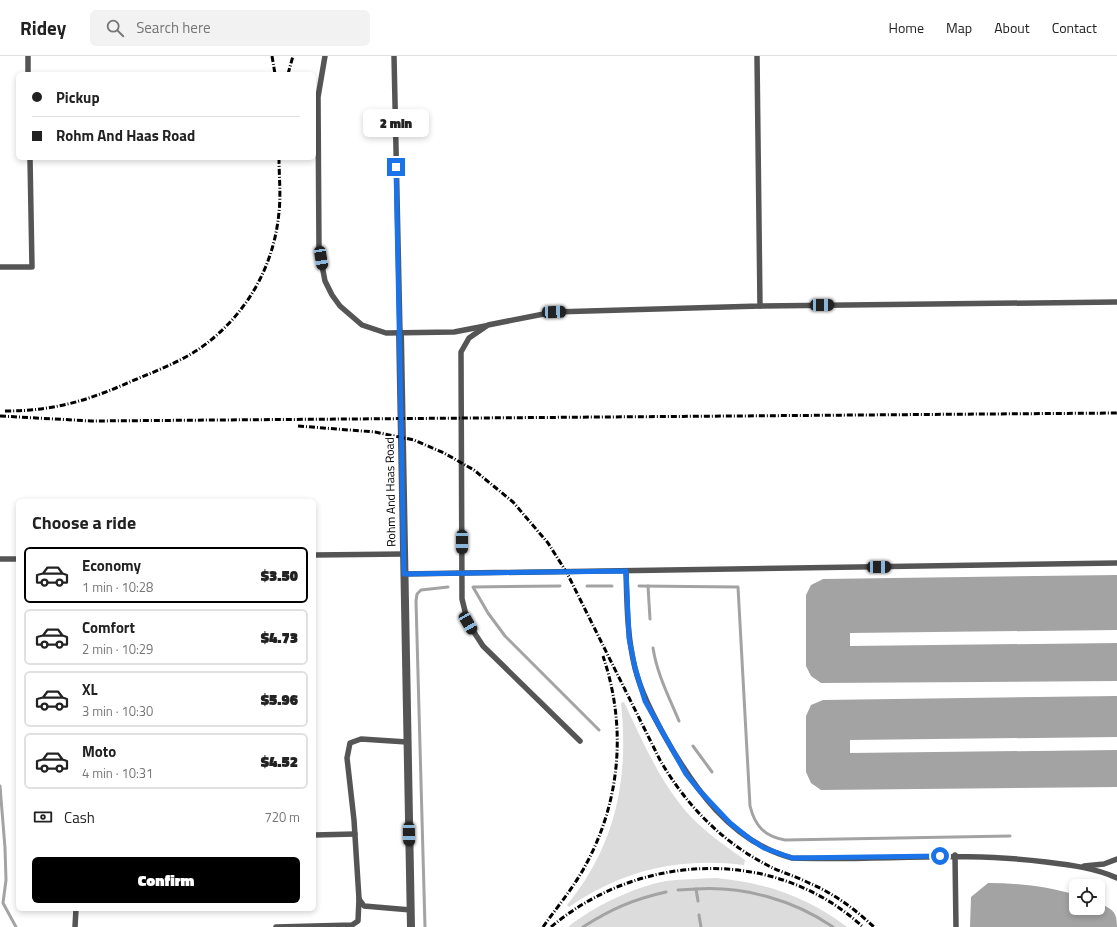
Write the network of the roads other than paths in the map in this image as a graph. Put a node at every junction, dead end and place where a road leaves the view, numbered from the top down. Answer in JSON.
{"nodes":[{"id":1,"x":28,"y":56,"type":"edge"},
{"id":2,"x":325,"y":56,"type":"edge"},
{"id":3,"x":394,"y":56,"type":"edge"},
{"id":4,"x":757,"y":56,"type":"edge"},
{"id":5,"x":28,"y":72,"type":"edge"},
{"id":6,"x":30,"y":160,"type":"edge"},
{"id":7,"x":0,"y":267,"type":"edge"},
{"id":8,"x":1117,"y":302,"type":"edge"},
{"id":9,"x":760,"y":306,"type":"junction"},
{"id":10,"x":488,"y":325,"type":"junction"},
{"id":11,"x":400,"y":333,"type":"junction"},
{"id":12,"x":404,"y":554,"type":"junction"},
{"id":13,"x":316,"y":555,"type":"edge"},
{"id":14,"x":0,"y":559,"type":"edge"},
{"id":15,"x":16,"y":559,"type":"edge"},
{"id":16,"x":1117,"y":563,"type":"edge"},
{"id":17,"x":626,"y":571,"type":"junction"},
{"id":18,"x":404,"y":574,"type":"junction"},
{"id":19,"x":462,"y":574,"type":"junction"},
{"id":20,"x":580,"y":741,"type":"dead end"},
{"id":21,"x":407,"y":742,"type":"junction"},
{"id":22,"x":355,"y":834,"type":"junction"},
{"id":23,"x":316,"y":835,"type":"edge"},
{"id":24,"x":955,"y":855,"type":"junction"},
{"id":25,"x":1117,"y":859,"type":"edge"},
{"id":26,"x":1080,"y":867,"type":"junction"},
{"id":27,"x":1117,"y":878,"type":"edge"},
{"id":28,"x":358,"y":899,"type":"junction"},
{"id":29,"x":411,"y":910,"type":"junction"},
{"id":30,"x":76,"y":911,"type":"edge"},
{"id":31,"x":75,"y":927,"type":"edge"},
{"id":32,"x":276,"y":927,"type":"edge"},
{"id":33,"x":411,"y":927,"type":"edge"},
{"id":34,"x":956,"y":927,"type":"edge"}],
"edges":[{"from":1,"to":5,"type":"lane"},
{"from":2,"to":11,"type":"lane"},
{"from":3,"to":11,"type":"lane","name":"Rohm And Haas Road"},
{"from":4,"to":9,"type":"lane"},
{"from":6,"to":7,"type":"lane"},
{"from":8,"to":9,"type":"lane"},
{"from":9,"to":10,"type":"lane"},
{"from":10,"to":11,"type":"lane"},
{"from":10,"to":19,"type":"lane"},
{"from":11,"to":12,"type":"street","name":"Rohm And Haas Road"},
{"from":12,"to":13,"type":"lane"},
{"from":12,"to":18,"type":"street","name":"Rohm And Haas Road"},
{"from":14,"to":15,"type":"lane"},
{"from":16,"to":17,"type":"lane"},
{"from":17,"to":19,"type":"lane"},
{"from":17,"to":24,"type":"lane"},
{"from":18,"to":19,"type":"lane"},
{"from":18,"to":21,"type":"street","name":"Rohm And Haas Road"},
{"from":19,"to":20,"type":"lane"},
{"from":21,"to":22,"type":"lane"},
{"from":21,"to":29,"type":"street","name":"Rohm And Haas Road"},
{"from":22,"to":23,"type":"lane"},
{"from":22,"to":28,"type":"lane"},
{"from":24,"to":26,"type":"lane"},
{"from":24,"to":34,"type":"lane"},
{"from":25,"to":26,"type":"lane"},
{"from":26,"to":27,"type":"lane"},
{"from":28,"to":29,"type":"lane"},
{"from":28,"to":32,"type":"lane"},
{"from":29,"to":33,"type":"street","name":"Rohm And Haas Road"},
{"from":30,"to":31,"type":"lane"}]}
